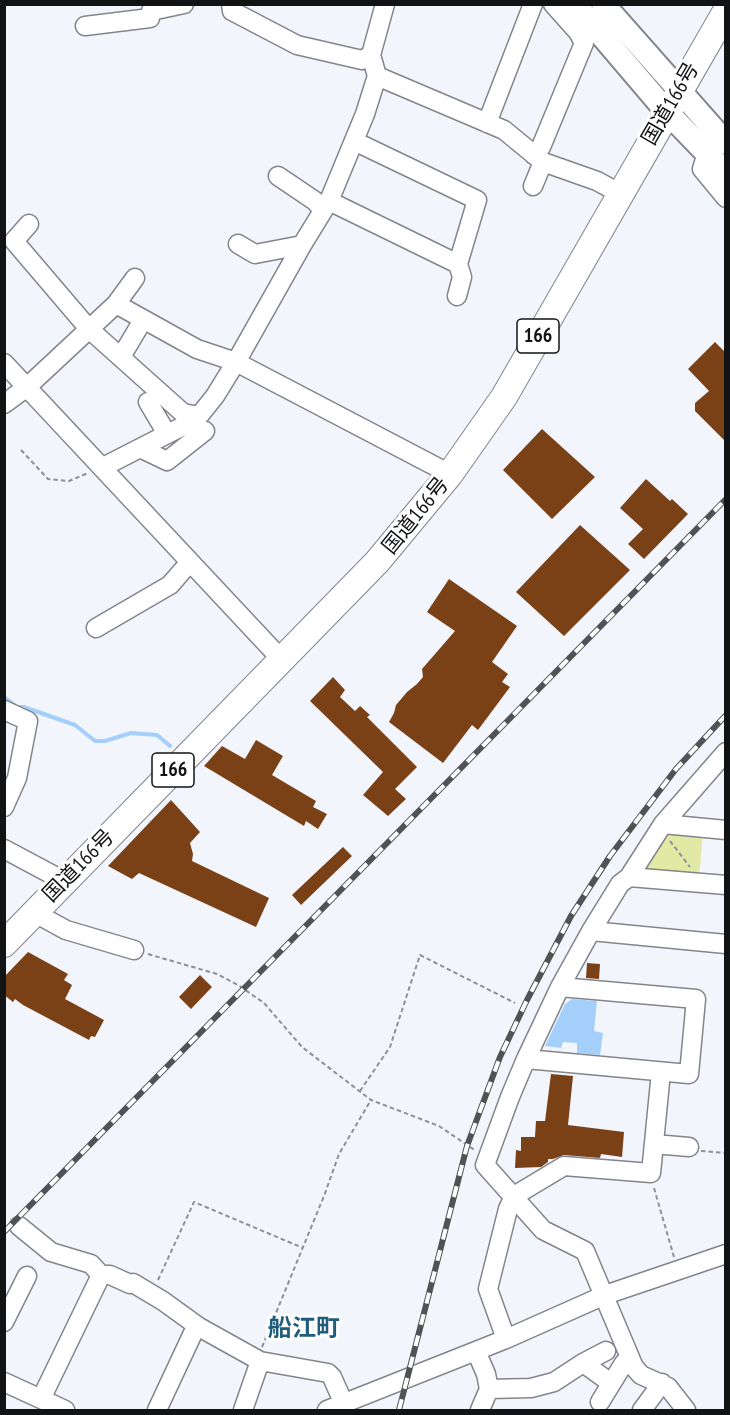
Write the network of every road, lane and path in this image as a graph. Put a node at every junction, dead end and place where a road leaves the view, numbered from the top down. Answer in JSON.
{"nodes":[{"id":1,"x":184,"y":4,"type":"edge"},
{"id":2,"x":231,"y":4,"type":"edge"},
{"id":3,"x":385,"y":4,"type":"edge"},
{"id":4,"x":533,"y":4,"type":"edge"},
{"id":5,"x":553,"y":4,"type":"edge"},
{"id":6,"x":575,"y":4,"type":"edge"},
{"id":7,"x":603,"y":4,"type":"edge"},
{"id":8,"x":151,"y":8,"type":"edge"},
{"id":9,"x":726,"y":11,"type":"edge"},
{"id":10,"x":85,"y":26,"type":"dead end"},
{"id":11,"x":371,"y":55,"type":"junction"},
{"id":12,"x":377,"y":76,"type":"junction"},
{"id":13,"x":673,"y":101,"type":"junction"},
{"id":14,"x":487,"y":123,"type":"junction"},
{"id":15,"x":354,"y":141,"type":"junction"},
{"id":16,"x":719,"y":141,"type":"edge"},
{"id":17,"x":539,"y":159,"type":"junction"},
{"id":18,"x":726,"y":173,"type":"edge"},
{"id":19,"x":278,"y":176,"type":"dead end"},
{"id":20,"x":532,"y":186,"type":"dead end"},
{"id":21,"x":619,"y":194,"type":"junction"},
{"id":22,"x":726,"y":198,"type":"edge"},
{"id":23,"x":326,"y":205,"type":"junction"},
{"id":24,"x":28,"y":224,"type":"dead end"},
{"id":25,"x":238,"y":244,"type":"dead end"},
{"id":26,"x":302,"y":245,"type":"junction"},
{"id":27,"x":458,"y":264,"type":"junction"},
{"id":28,"x":135,"y":278,"type":"dead end"},
{"id":29,"x":458,"y":296,"type":"dead end"},
{"id":30,"x":116,"y":304,"type":"junction"},
{"id":31,"x":143,"y":320,"type":"junction"},
{"id":32,"x":89,"y":329,"type":"junction"},
{"id":33,"x":121,"y":357,"type":"junction"},
{"id":34,"x":236,"y":362,"type":"junction"},
{"id":35,"x":4,"y":363,"type":"edge"},
{"id":36,"x":27,"y":387,"type":"junction"},
{"id":37,"x":148,"y":402,"type":"dead end"},
{"id":38,"x":4,"y":405,"type":"edge"},
{"id":39,"x":189,"y":423,"type":"dead end"},
{"id":40,"x":205,"y":431,"type":"dead end"},
{"id":41,"x":167,"y":434,"type":"junction"},
{"id":42,"x":140,"y":448,"type":"junction"},
{"id":43,"x":21,"y":450,"type":"dead end"},
{"id":44,"x":102,"y":467,"type":"junction"},
{"id":45,"x":450,"y":474,"type":"junction"},
{"id":46,"x":190,"y":562,"type":"junction"},
{"id":47,"x":96,"y":628,"type":"dead end"},
{"id":48,"x":281,"y":659,"type":"junction"},
{"id":49,"x":4,"y":710,"type":"edge"},
{"id":50,"x":726,"y":752,"type":"edge"},
{"id":51,"x":717,"y":770,"type":"edge"},
{"id":52,"x":11,"y":776,"type":"edge"},
{"id":53,"x":4,"y":807,"type":"edge"},
{"id":54,"x":663,"y":829,"type":"junction"},
{"id":55,"x":726,"y":830,"type":"edge"},
{"id":56,"x":4,"y":849,"type":"edge"},
{"id":57,"x":692,"y":869,"type":"dead end"},
{"id":58,"x":629,"y":877,"type":"junction"},
{"id":59,"x":64,"y":880,"type":"junction"},
{"id":60,"x":726,"y":885,"type":"edge"},
{"id":61,"x":35,"y":913,"type":"junction"},
{"id":62,"x":591,"y":931,"type":"junction"},
{"id":63,"x":4,"y":944,"type":"edge"},
{"id":64,"x":726,"y":944,"type":"edge"},
{"id":65,"x":134,"y":950,"type":"joint"},
{"id":66,"x":560,"y":987,"type":"junction"},
{"id":67,"x":515,"y":1003,"type":"dead end"},
{"id":68,"x":526,"y":1059,"type":"junction"},
{"id":69,"x":661,"y":1072,"type":"junction"},
{"id":70,"x":360,"y":1091,"type":"junction"},
{"id":71,"x":371,"y":1100,"type":"junction"},
{"id":72,"x":654,"y":1144,"type":"junction"},
{"id":73,"x":689,"y":1147,"type":"joint"},
{"id":74,"x":726,"y":1153,"type":"edge"},
{"id":75,"x":487,"y":1161,"type":"junction"},
{"id":76,"x":651,"y":1173,"type":"junction"},
{"id":77,"x":514,"y":1196,"type":"junction"},
{"id":78,"x":19,"y":1226,"type":"dead end"},
{"id":79,"x":303,"y":1248,"type":"junction"},
{"id":80,"x":726,"y":1254,"type":"edge"},
{"id":81,"x":96,"y":1269,"type":"junction"},
{"id":82,"x":678,"y":1270,"type":"junction"},
{"id":83,"x":27,"y":1276,"type":"dead end"},
{"id":84,"x":152,"y":1294,"type":"junction"},
{"id":85,"x":605,"y":1295,"type":"junction"},
{"id":86,"x":7,"y":1312,"type":"edge"},
{"id":87,"x":193,"y":1333,"type":"dead end"},
{"id":88,"x":506,"y":1339,"type":"junction"},
{"id":89,"x":476,"y":1351,"type":"junction"},
{"id":90,"x":606,"y":1351,"type":"dead end"},
{"id":91,"x":631,"y":1360,"type":"junction"},
{"id":92,"x":260,"y":1361,"type":"junction"},
{"id":93,"x":583,"y":1363,"type":"junction"},
{"id":94,"x":4,"y":1382,"type":"edge"},
{"id":95,"x":611,"y":1383,"type":"junction"},
{"id":96,"x":662,"y":1383,"type":"junction"},
{"id":97,"x":489,"y":1389,"type":"junction"},
{"id":98,"x":41,"y":1400,"type":"junction"},
{"id":99,"x":600,"y":1402,"type":"dead end"},
{"id":100,"x":336,"y":1407,"type":"edge"},
{"id":101,"x":65,"y":1410,"type":"edge"},
{"id":102,"x":157,"y":1410,"type":"edge"},
{"id":103,"x":243,"y":1410,"type":"edge"},
{"id":104,"x":480,"y":1410,"type":"edge"},
{"id":105,"x":642,"y":1410,"type":"edge"},
{"id":106,"x":686,"y":1410,"type":"edge"}],
"edges":[{"from":1,"to":8,"type":"street"},
{"from":2,"to":11,"type":"street"},
{"from":3,"to":11,"type":"street"},
{"from":4,"to":14,"type":"street"},
{"from":5,"to":17,"type":"street"},
{"from":6,"to":13,"type":"main road"},
{"from":7,"to":13,"type":"main road"},
{"from":8,"to":10,"type":"street"},
{"from":9,"to":13,"type":"highway","name":"国道166号","number":"166"},
{"from":11,"to":12,"type":"street"},
{"from":12,"to":14,"type":"street"},
{"from":12,"to":15,"type":"street"},
{"from":13,"to":16,"type":"main road"},
{"from":13,"to":21,"type":"highway","name":"国道166号","number":"166"},
{"from":14,"to":17,"type":"street"},
{"from":15,"to":23,"type":"street"},
{"from":15,"to":27,"type":"street"},
{"from":16,"to":18,"type":"main road"},
{"from":16,"to":22,"type":"street"},
{"from":17,"to":20,"type":"street"},
{"from":17,"to":21,"type":"street"},
{"from":19,"to":23,"type":"street"},
{"from":21,"to":45,"type":"highway","name":"国道166号","number":"166"},
{"from":23,"to":26,"type":"street"},
{"from":23,"to":27,"type":"street"},
{"from":24,"to":32,"type":"street"},
{"from":25,"to":26,"type":"street"},
{"from":26,"to":34,"type":"street"},
{"from":27,"to":29,"type":"street"},
{"from":28,"to":30,"type":"street"},
{"from":30,"to":31,"type":"street"},
{"from":30,"to":32,"type":"street"},
{"from":31,"to":33,"type":"street"},
{"from":31,"to":34,"type":"street"},
{"from":32,"to":33,"type":"street"},
{"from":32,"to":36,"type":"street"},
{"from":33,"to":34,"type":"street"},
{"from":34,"to":45,"type":"street"},
{"from":35,"to":36,"type":"street"},
{"from":36,"to":38,"type":"street"},
{"from":36,"to":44,"type":"street"},
{"from":37,"to":41,"type":"street"},
{"from":39,"to":41,"type":"street"},
{"from":40,"to":42,"type":"street"},
{"from":41,"to":42,"type":"street"},
{"from":42,"to":44,"type":"street"},
{"from":43,"to":44,"type":"path"},
{"from":44,"to":46,"type":"street"},
{"from":45,"to":48,"type":"highway","name":"国道166号","number":"166"},
{"from":46,"to":47,"type":"street"},
{"from":46,"to":48,"type":"street"},
{"from":48,"to":59,"type":"highway","name":"国道166号","number":"166"},
{"from":49,"to":52,"type":"street"},
{"from":50,"to":51,"type":"street"},
{"from":51,"to":54,"type":"street"},
{"from":52,"to":53,"type":"street"},
{"from":54,"to":55,"type":"street"},
{"from":54,"to":57,"type":"path"},
{"from":54,"to":58,"type":"street"},
{"from":56,"to":59,"type":"street"},
{"from":58,"to":60,"type":"street"},
{"from":58,"to":62,"type":"street"},
{"from":59,"to":61,"type":"highway","name":"国道166号","number":"166"},
{"from":61,"to":63,"type":"highway","name":"国道166号","number":"166"},
{"from":61,"to":65,"type":"street"},
{"from":62,"to":64,"type":"street"},
{"from":62,"to":66,"type":"street"},
{"from":65,"to":70,"type":"path"},
{"from":66,"to":68,"type":"street"},
{"from":66,"to":69,"type":"street"},
{"from":67,"to":70,"type":"path"},
{"from":68,"to":69,"type":"street"},
{"from":68,"to":75,"type":"street"},
{"from":69,"to":72,"type":"street"},
{"from":70,"to":71,"type":"path"},
{"from":71,"to":75,"type":"path"},
{"from":71,"to":79,"type":"path"},
{"from":72,"to":73,"type":"street"},
{"from":72,"to":76,"type":"street"},
{"from":73,"to":74,"type":"path"},
{"from":75,"to":77,"type":"street"},
{"from":76,"to":77,"type":"street"},
{"from":76,"to":82,"type":"path"},
{"from":77,"to":85,"type":"street"},
{"from":77,"to":88,"type":"street"},
{"from":78,"to":81,"type":"street"},
{"from":79,"to":84,"type":"path"},
{"from":79,"to":92,"type":"path"},
{"from":80,"to":82,"type":"street"},
{"from":81,"to":84,"type":"street"},
{"from":81,"to":98,"type":"street"},
{"from":82,"to":85,"type":"street"},
{"from":83,"to":86,"type":"street"},
{"from":84,"to":92,"type":"street"},
{"from":85,"to":88,"type":"street"},
{"from":85,"to":91,"type":"street"},
{"from":87,"to":102,"type":"street"},
{"from":88,"to":89,"type":"street"},
{"from":89,"to":97,"type":"street"},
{"from":89,"to":100,"type":"street"},
{"from":90,"to":93,"type":"street"},
{"from":91,"to":95,"type":"street"},
{"from":91,"to":96,"type":"street"},
{"from":92,"to":100,"type":"street"},
{"from":92,"to":103,"type":"street"},
{"from":93,"to":95,"type":"street"},
{"from":93,"to":97,"type":"street"},
{"from":94,"to":98,"type":"street"},
{"from":95,"to":99,"type":"street"},
{"from":96,"to":105,"type":"street"},
{"from":96,"to":106,"type":"street"},
{"from":97,"to":104,"type":"street"},
{"from":98,"to":101,"type":"street"}]}
